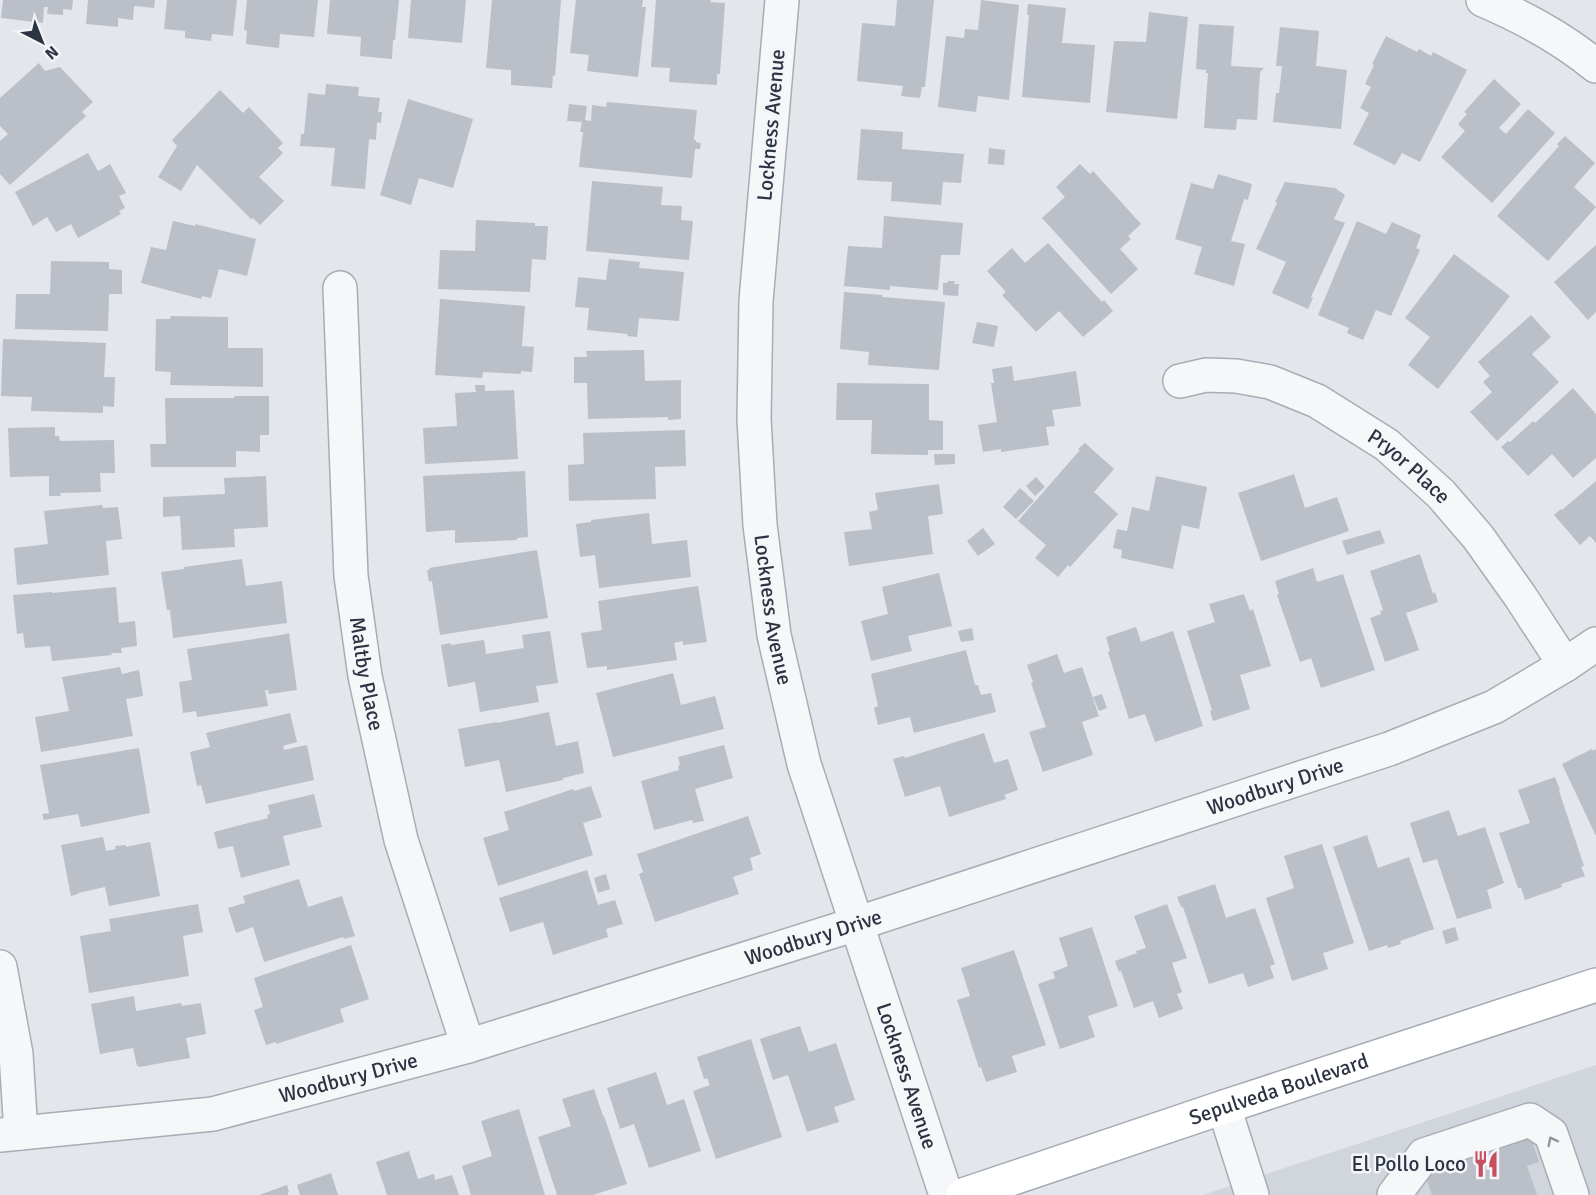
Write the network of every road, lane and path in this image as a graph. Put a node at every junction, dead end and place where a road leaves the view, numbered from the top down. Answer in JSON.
{"nodes":[{"id":1,"x":782,"y":0,"type":"edge"},
{"id":2,"x":1483,"y":0,"type":"edge"},
{"id":3,"x":1596,"y":66,"type":"edge"},
{"id":4,"x":340,"y":288,"type":"dead end"},
{"id":5,"x":1180,"y":381,"type":"dead end"},
{"id":6,"x":1596,"y":644,"type":"edge"},
{"id":7,"x":1565,"y":665,"type":"junction"},
{"id":8,"x":856,"y":924,"type":"junction"},
{"id":9,"x":0,"y":967,"type":"edge"},
{"id":10,"x":1596,"y":985,"type":"edge"},
{"id":11,"x":468,"y":1046,"type":"junction"},
{"id":12,"x":1224,"y":1107,"type":"junction"},
{"id":13,"x":11,"y":1134,"type":"edge"},
{"id":14,"x":946,"y":1195,"type":"edge"},
{"id":15,"x":963,"y":1195,"type":"edge"},
{"id":16,"x":1252,"y":1195,"type":"edge"},
{"id":17,"x":1394,"y":1195,"type":"edge"},
{"id":18,"x":1572,"y":1195,"type":"edge"}],
"edges":[{"from":1,"to":8,"type":"street","name":"Lockness Avenue"},
{"from":2,"to":3,"type":"street"},
{"from":4,"to":11,"type":"street","name":"Maltby Place"},
{"from":5,"to":7,"type":"street","name":"Pryor Place"},
{"from":6,"to":7,"type":"street","name":"Woodbury Drive"},
{"from":7,"to":8,"type":"street","name":"Woodbury Drive"},
{"from":8,"to":11,"type":"street","name":"Woodbury Drive"},
{"from":8,"to":14,"type":"street","name":"Lockness Avenue"},
{"from":9,"to":13,"type":"street"},
{"from":10,"to":12,"type":"main road","name":"Sepulveda Boulevard"},
{"from":11,"to":13,"type":"street","name":"Woodbury Drive"},
{"from":12,"to":15,"type":"main road","name":"Sepulveda Boulevard"},
{"from":12,"to":16,"type":"street"},
{"from":18,"to":17,"type":"street","one_way":true}]}
